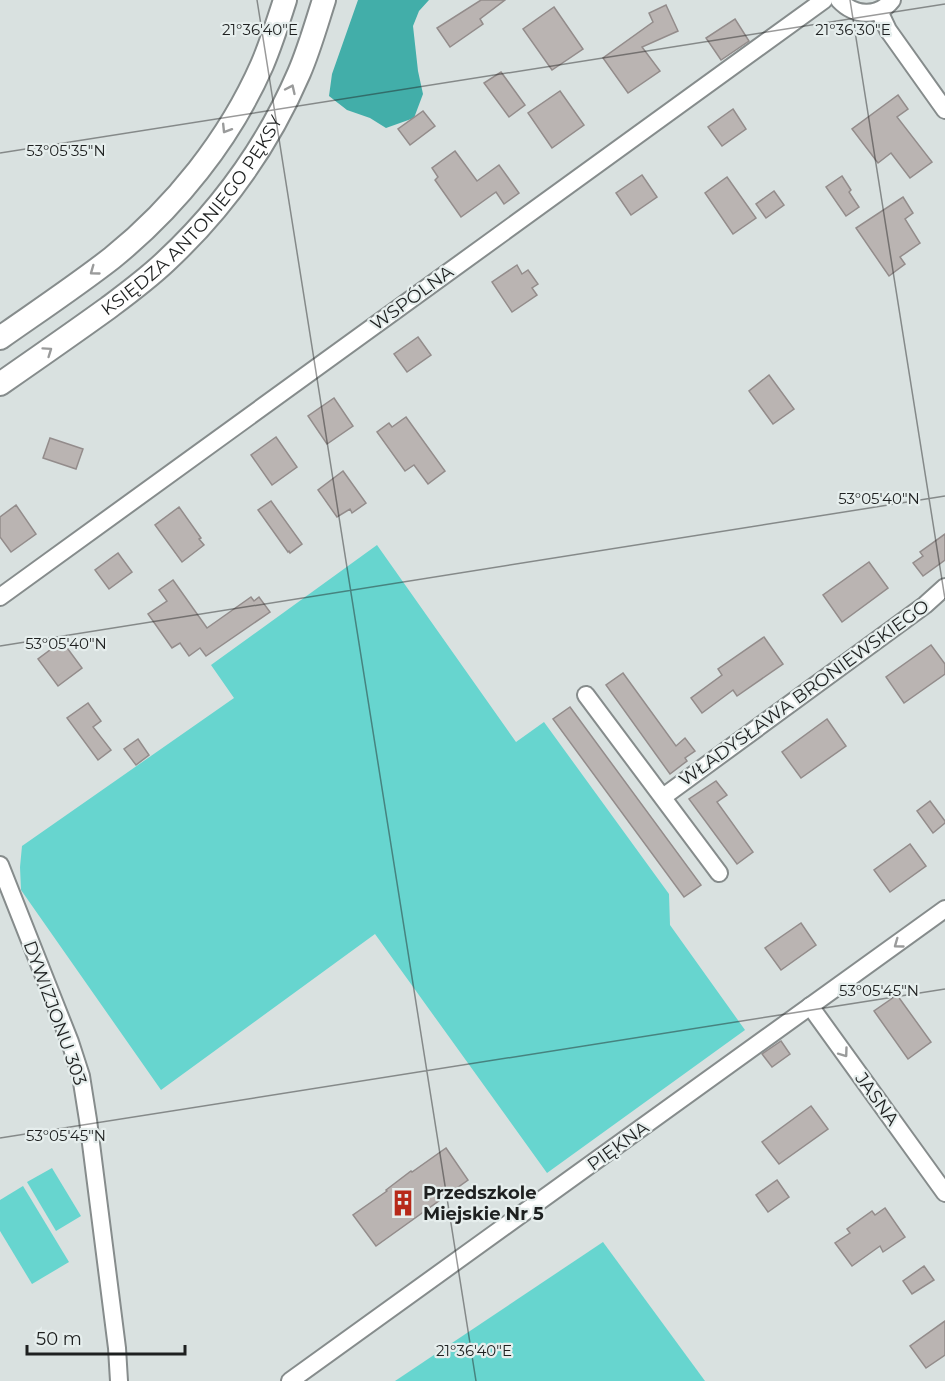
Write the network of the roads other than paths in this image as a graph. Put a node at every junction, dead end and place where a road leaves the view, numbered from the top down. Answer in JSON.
{"nodes":[{"id":1,"x":285,"y":0,"type":"edge"},
{"id":2,"x":324,"y":0,"type":"edge"},
{"id":3,"x":824,"y":0,"type":"edge"},
{"id":4,"x":839,"y":0,"type":"edge"},
{"id":5,"x":886,"y":5,"type":"edge"},
{"id":6,"x":945,"y":110,"type":"edge"},
{"id":7,"x":0,"y":338,"type":"edge"},
{"id":8,"x":0,"y":384,"type":"edge"},
{"id":9,"x":945,"y":587,"type":"edge"},
{"id":10,"x":0,"y":597,"type":"edge"},
{"id":11,"x":586,"y":695,"type":"dead end"},
{"id":12,"x":663,"y":797,"type":"junction"},
{"id":13,"x":0,"y":865,"type":"edge"},
{"id":14,"x":719,"y":873,"type":"dead end"},
{"id":15,"x":945,"y":909,"type":"edge"},
{"id":16,"x":810,"y":1006,"type":"junction"},
{"id":17,"x":945,"y":1193,"type":"edge"},
{"id":18,"x":119,"y":1381,"type":"edge"},
{"id":19,"x":290,"y":1381,"type":"edge"}],
"edges":[{"from":1,"to":7,"type":"main road","name":"KSIĘDZA ANTONIEGO PĘKSY","one_way":true},
{"from":8,"to":2,"type":"main road","name":"KSIĘDZA ANTONIEGO PĘKSY","one_way":true},
{"from":3,"to":10,"type":"street","name":"WSPÓLNA"},
{"from":4,"to":5,"type":"street"},
{"from":5,"to":6,"type":"street"},
{"from":9,"to":12,"type":"street","name":"WŁADYSŁAWA BRONIEWSKIEGO"},
{"from":11,"to":12,"type":"street"},
{"from":12,"to":14,"type":"street"},
{"from":13,"to":18,"type":"street","name":"DYWIZJONU 303"},
{"from":15,"to":16,"type":"street","name":"PIĘKNA","one_way":true},
{"from":16,"to":17,"type":"street","name":"JASNA","one_way":true},
{"from":16,"to":19,"type":"street","name":"PIĘKNA"}]}
